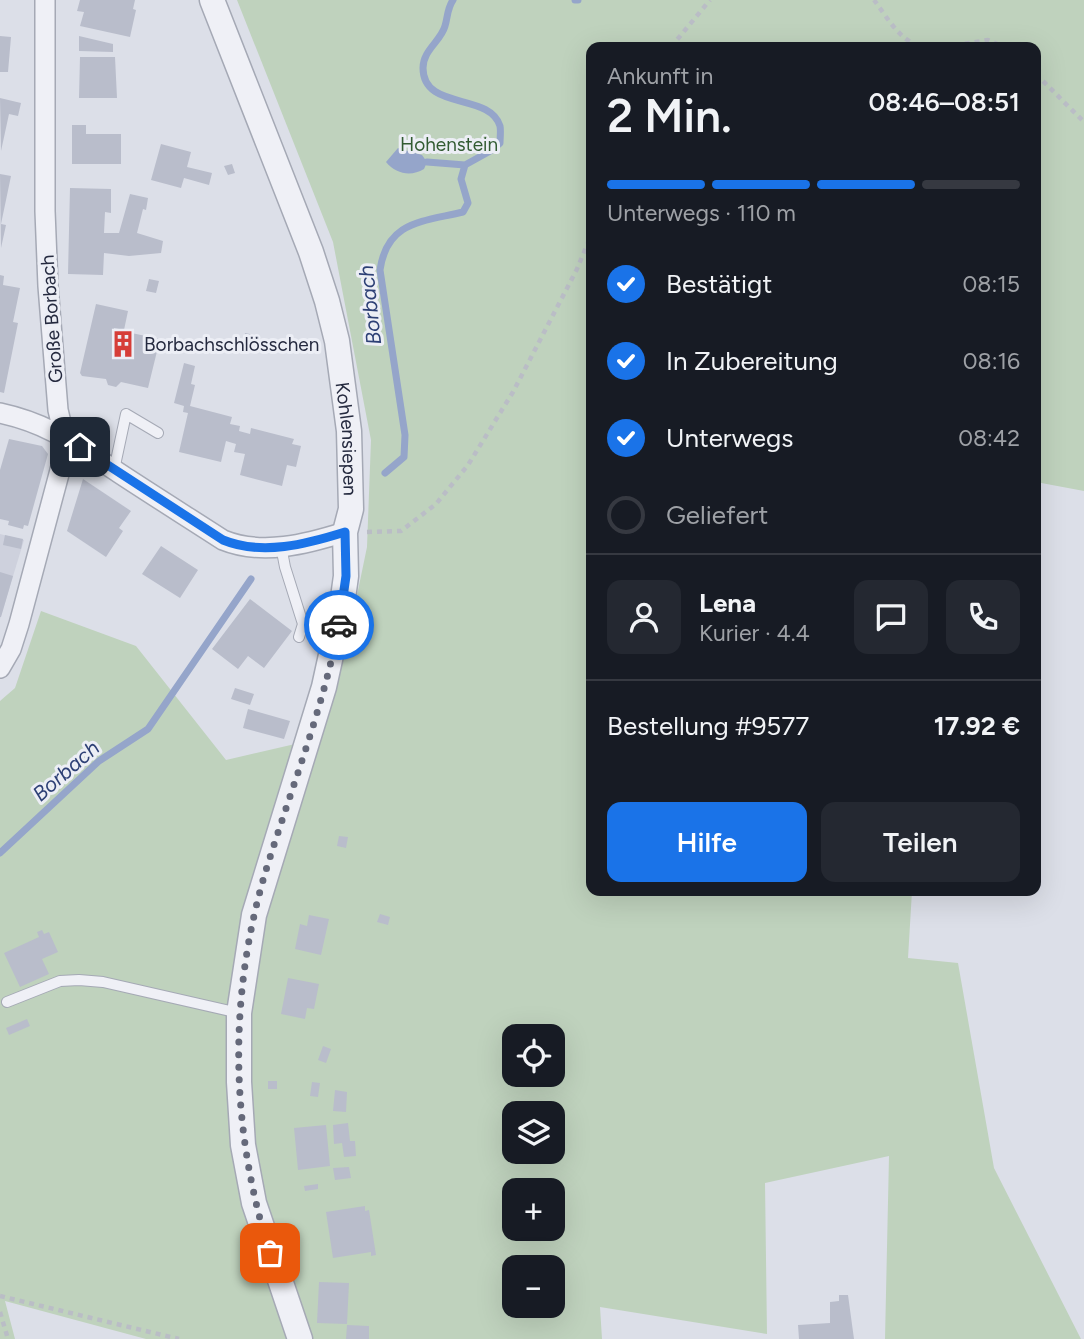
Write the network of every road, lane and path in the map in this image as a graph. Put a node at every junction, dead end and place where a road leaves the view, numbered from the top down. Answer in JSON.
{"nodes":[{"id":1,"x":45,"y":0,"type":"edge"},
{"id":2,"x":212,"y":0,"type":"edge"},
{"id":3,"x":710,"y":0,"type":"edge"},
{"id":4,"x":874,"y":0,"type":"edge"},
{"id":5,"x":675,"y":42,"type":"edge"},
{"id":6,"x":911,"y":42,"type":"edge"},
{"id":7,"x":1041,"y":79,"type":"edge"},
{"id":8,"x":1084,"y":122,"type":"edge"},
{"id":9,"x":586,"y":248,"type":"edge"},
{"id":10,"x":0,"y":413,"type":"edge"},
{"id":11,"x":158,"y":433,"type":"dead end"},
{"id":12,"x":64,"y":435,"type":"junction"},
{"id":13,"x":114,"y":470,"type":"junction"},
{"id":14,"x":345,"y":532,"type":"junction"},
{"id":15,"x":281,"y":545,"type":"junction"},
{"id":16,"x":299,"y":637,"type":"dead end"},
{"id":17,"x":0,"y":668,"type":"edge"},
{"id":18,"x":7,"y":1002,"type":"dead end"},
{"id":19,"x":239,"y":1013,"type":"junction"},
{"id":20,"x":0,"y":1296,"type":"edge"},
{"id":21,"x":0,"y":1312,"type":"edge"},
{"id":22,"x":8,"y":1339,"type":"edge"},
{"id":23,"x":178,"y":1339,"type":"edge"},
{"id":24,"x":300,"y":1339,"type":"edge"}],
"edges":[{"from":1,"to":12,"type":"street","name":"Große Borbach"},
{"from":2,"to":14,"type":"street","name":"Kohlensiepen"},
{"from":3,"to":5,"type":"path"},
{"from":4,"to":6,"type":"path"},
{"from":7,"to":8,"type":"path"},
{"from":9,"to":14,"type":"path"},
{"from":10,"to":12,"type":"street"},
{"from":11,"to":13,"type":"lane"},
{"from":12,"to":13,"type":"street"},
{"from":12,"to":17,"type":"street","name":"Große Borbach"},
{"from":13,"to":15,"type":"street"},
{"from":14,"to":15,"type":"street"},
{"from":14,"to":19,"type":"street","name":"Kohlensiepen"},
{"from":15,"to":16,"type":"lane"},
{"from":18,"to":19,"type":"lane"},
{"from":19,"to":24,"type":"street","name":"Kohlensiepen"},
{"from":20,"to":23,"type":"path"},
{"from":21,"to":22,"type":"path"}]}
